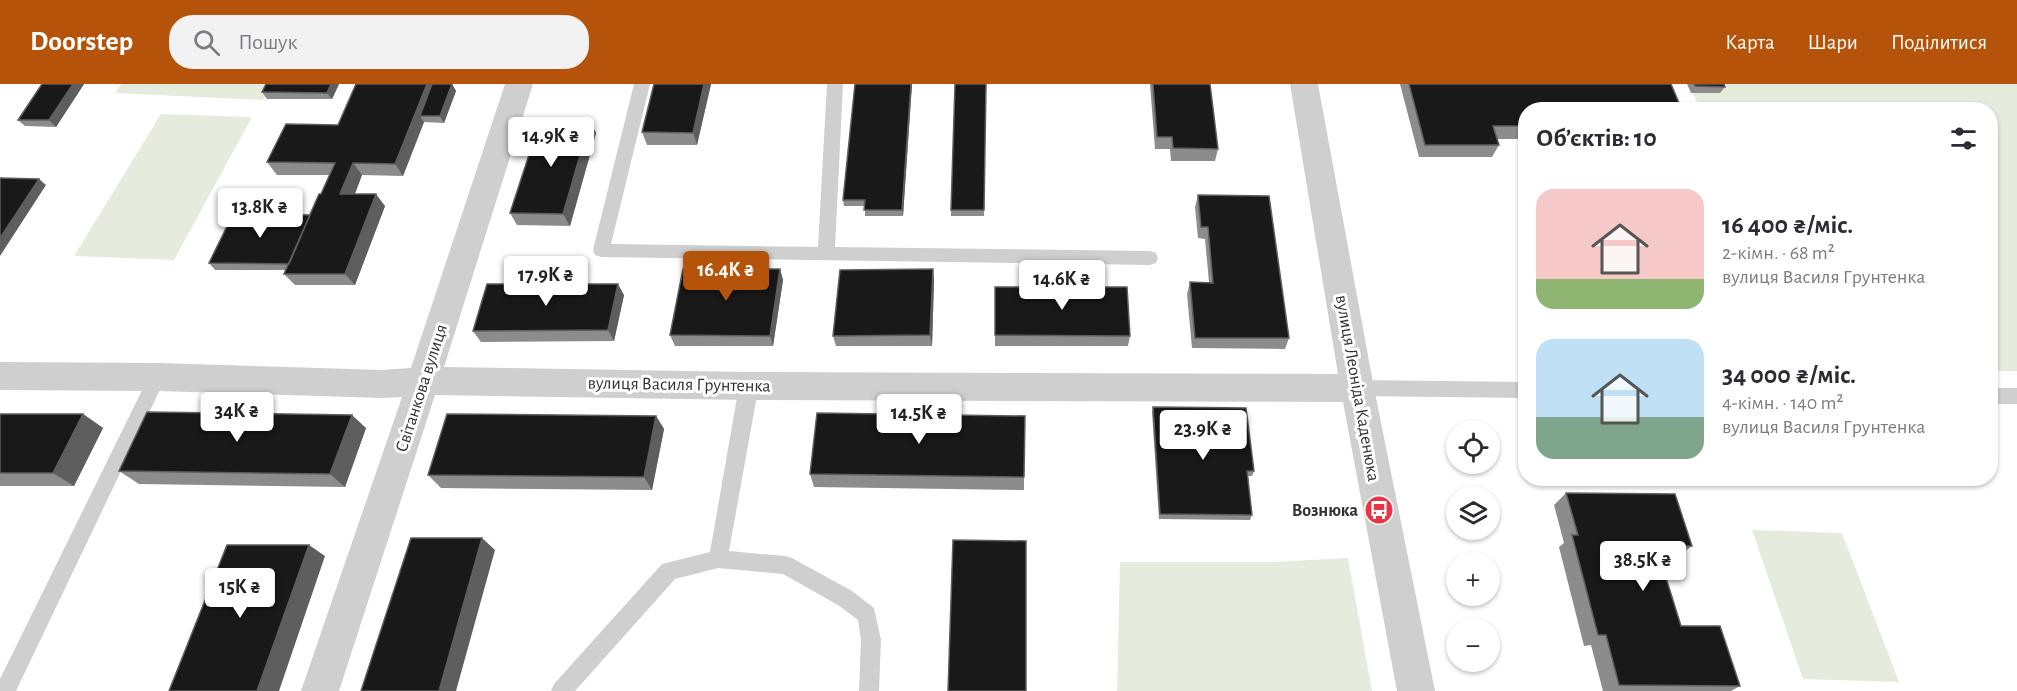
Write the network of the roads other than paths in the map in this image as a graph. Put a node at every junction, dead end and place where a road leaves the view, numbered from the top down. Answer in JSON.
{"nodes":[{"id":1,"x":519,"y":84,"type":"edge"},
{"id":2,"x":642,"y":84,"type":"edge"},
{"id":3,"x":835,"y":84,"type":"edge"},
{"id":4,"x":1304,"y":84,"type":"edge"},
{"id":5,"x":826,"y":253,"type":"junction"},
{"id":6,"x":1150,"y":258,"type":"dead end"},
{"id":7,"x":0,"y":376,"type":"edge"},
{"id":8,"x":157,"y":377,"type":"junction"},
{"id":9,"x":423,"y":381,"type":"junction"},
{"id":10,"x":748,"y":386,"type":"junction"},
{"id":11,"x":1357,"y":388,"type":"junction"},
{"id":12,"x":1518,"y":390,"type":"edge"},
{"id":13,"x":1998,"y":396,"type":"edge"},
{"id":14,"x":2017,"y":396,"type":"edge"},
{"id":15,"x":718,"y":559,"type":"junction"},
{"id":16,"x":5,"y":691,"type":"edge"},
{"id":17,"x":320,"y":691,"type":"edge"},
{"id":18,"x":561,"y":691,"type":"edge"},
{"id":19,"x":869,"y":691,"type":"edge"},
{"id":20,"x":1416,"y":691,"type":"edge"}],
"edges":[{"from":1,"to":9,"type":"street","name":"Світанкова вулиця"},
{"from":2,"to":5,"type":"lane"},
{"from":3,"to":5,"type":"lane"},
{"from":4,"to":11,"type":"street","name":"вулиця Леоніда Каденюка"},
{"from":5,"to":6,"type":"lane"},
{"from":7,"to":8,"type":"street","name":"вулиця Василя Грунтенка"},
{"from":8,"to":9,"type":"street","name":"вулиця Василя Грунтенка"},
{"from":8,"to":16,"type":"lane"},
{"from":9,"to":10,"type":"street","name":"вулиця Василя Грунтенка"},
{"from":9,"to":17,"type":"street","name":"Світанкова вулиця"},
{"from":10,"to":11,"type":"street","name":"вулиця Василя Грунтенка"},
{"from":10,"to":15,"type":"lane"},
{"from":11,"to":12,"type":"lane"},
{"from":11,"to":20,"type":"street","name":"вулиця Леоніда Каденюка"},
{"from":13,"to":14,"type":"lane"},
{"from":15,"to":18,"type":"lane"},
{"from":15,"to":19,"type":"lane"}]}
